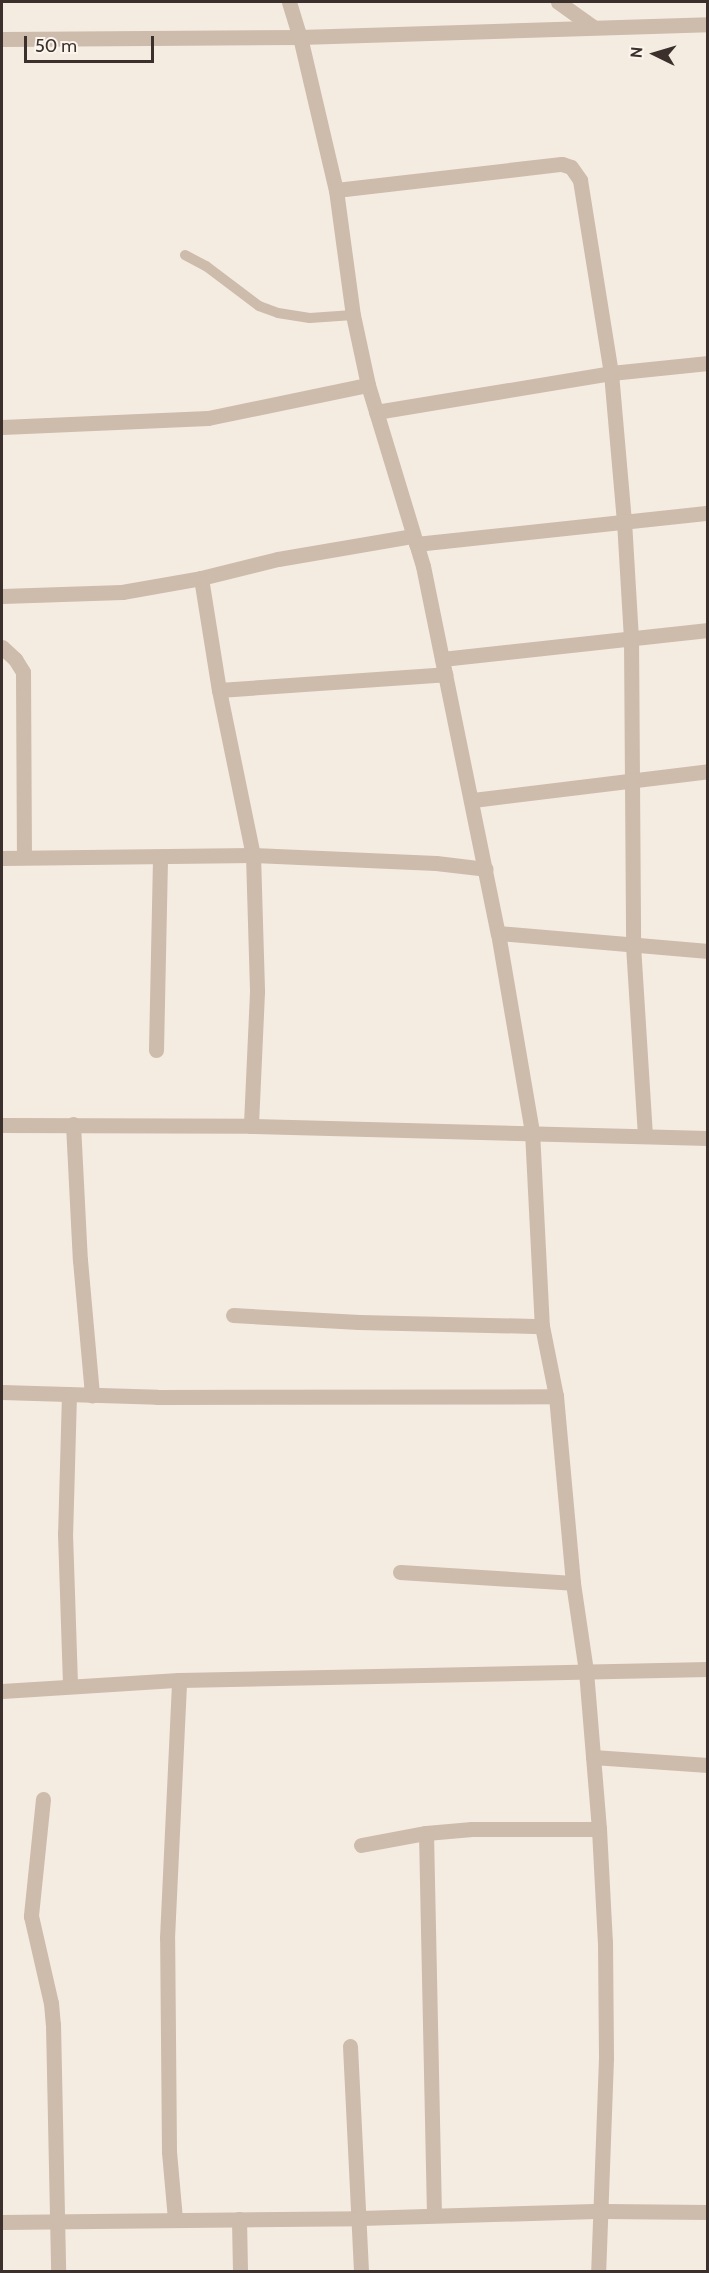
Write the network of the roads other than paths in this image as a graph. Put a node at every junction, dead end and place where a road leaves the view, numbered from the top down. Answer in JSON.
{"nodes":[{"id":1,"x":288,"y":2,"type":"edge"},
{"id":2,"x":558,"y":2,"type":"edge"},
{"id":3,"x":708,"y":24,"type":"edge"},
{"id":4,"x":593,"y":27,"type":"junction"},
{"id":5,"x":300,"y":37,"type":"junction"},
{"id":6,"x":2,"y":39,"type":"edge"},
{"id":7,"x":336,"y":190,"type":"junction"},
{"id":8,"x":185,"y":255,"type":"dead end"},
{"id":9,"x":353,"y":315,"type":"junction"},
{"id":10,"x":707,"y":368,"type":"edge"},
{"id":11,"x":610,"y":373,"type":"junction"},
{"id":12,"x":368,"y":386,"type":"junction"},
{"id":13,"x":376,"y":412,"type":"junction"},
{"id":14,"x":2,"y":427,"type":"edge"},
{"id":15,"x":708,"y":513,"type":"edge"},
{"id":16,"x":624,"y":521,"type":"junction"},
{"id":17,"x":415,"y":540,"type":"junction"},
{"id":18,"x":201,"y":578,"type":"junction"},
{"id":19,"x":2,"y":596,"type":"edge"},
{"id":20,"x":708,"y":630,"type":"edge"},
{"id":21,"x":631,"y":639,"type":"junction"},
{"id":22,"x":2,"y":647,"type":"edge"},
{"id":23,"x":444,"y":667,"type":"junction"},
{"id":24,"x":219,"y":690,"type":"junction"},
{"id":25,"x":708,"y":771,"type":"edge"},
{"id":26,"x":632,"y":782,"type":"junction"},
{"id":27,"x":473,"y":800,"type":"junction"},
{"id":28,"x":253,"y":855,"type":"junction"},
{"id":29,"x":24,"y":857,"type":"junction"},
{"id":30,"x":160,"y":857,"type":"junction"},
{"id":31,"x":2,"y":858,"type":"edge"},
{"id":32,"x":486,"y":869,"type":"junction"},
{"id":33,"x":498,"y":933,"type":"junction"},
{"id":34,"x":633,"y":945,"type":"junction"},
{"id":35,"x":708,"y":951,"type":"edge"},
{"id":36,"x":156,"y":1050,"type":"dead end"},
{"id":37,"x":73,"y":1124,"type":"junction"},
{"id":38,"x":2,"y":1125,"type":"edge"},
{"id":39,"x":251,"y":1126,"type":"junction"},
{"id":40,"x":532,"y":1131,"type":"junction"},
{"id":41,"x":645,"y":1136,"type":"junction"},
{"id":42,"x":708,"y":1138,"type":"edge"},
{"id":43,"x":233,"y":1315,"type":"dead end"},
{"id":44,"x":542,"y":1326,"type":"junction"},
{"id":45,"x":2,"y":1392,"type":"edge"},
{"id":46,"x":69,"y":1394,"type":"junction"},
{"id":47,"x":92,"y":1395,"type":"junction"},
{"id":48,"x":556,"y":1396,"type":"junction"},
{"id":49,"x":400,"y":1572,"type":"dead end"},
{"id":50,"x":573,"y":1583,"type":"junction"},
{"id":51,"x":708,"y":1669,"type":"edge"},
{"id":52,"x":586,"y":1671,"type":"junction"},
{"id":53,"x":178,"y":1680,"type":"junction"},
{"id":54,"x":70,"y":1686,"type":"junction"},
{"id":55,"x":2,"y":1691,"type":"edge"},
{"id":56,"x":593,"y":1757,"type":"junction"},
{"id":57,"x":708,"y":1766,"type":"edge"},
{"id":58,"x":43,"y":1799,"type":"dead end"},
{"id":59,"x":599,"y":1828,"type":"junction"},
{"id":60,"x":426,"y":1833,"type":"junction"},
{"id":61,"x":361,"y":1845,"type":"dead end"},
{"id":62,"x":350,"y":2046,"type":"dead end"},
{"id":63,"x":603,"y":2211,"type":"junction"},
{"id":64,"x":708,"y":2211,"type":"edge"},
{"id":65,"x":434,"y":2215,"type":"junction"},
{"id":66,"x":360,"y":2218,"type":"junction"},
{"id":67,"x":239,"y":2219,"type":"junction"},
{"id":68,"x":58,"y":2220,"type":"junction"},
{"id":69,"x":175,"y":2220,"type":"junction"},
{"id":70,"x":2,"y":2222,"type":"edge"},
{"id":71,"x":58,"y":2271,"type":"edge"},
{"id":72,"x":240,"y":2271,"type":"edge"},
{"id":73,"x":361,"y":2271,"type":"edge"},
{"id":74,"x":598,"y":2271,"type":"edge"}],
"edges":[{"from":1,"to":5,"type":"street"},
{"from":2,"to":4,"type":"street"},
{"from":3,"to":4,"type":"street"},
{"from":4,"to":5,"type":"street"},
{"from":5,"to":6,"type":"street"},
{"from":5,"to":7,"type":"street"},
{"from":7,"to":9,"type":"street"},
{"from":7,"to":11,"type":"street"},
{"from":8,"to":9,"type":"lane"},
{"from":9,"to":12,"type":"street"},
{"from":10,"to":11,"type":"street"},
{"from":11,"to":13,"type":"street"},
{"from":11,"to":16,"type":"street"},
{"from":12,"to":13,"type":"street"},
{"from":12,"to":14,"type":"street"},
{"from":13,"to":17,"type":"street"},
{"from":15,"to":16,"type":"street"},
{"from":16,"to":17,"type":"street"},
{"from":16,"to":21,"type":"street"},
{"from":17,"to":18,"type":"street"},
{"from":17,"to":23,"type":"street"},
{"from":18,"to":19,"type":"street"},
{"from":18,"to":24,"type":"street"},
{"from":20,"to":21,"type":"street"},
{"from":21,"to":23,"type":"street"},
{"from":21,"to":26,"type":"street"},
{"from":22,"to":29,"type":"street"},
{"from":23,"to":24,"type":"street"},
{"from":23,"to":27,"type":"street"},
{"from":24,"to":28,"type":"street"},
{"from":25,"to":26,"type":"street"},
{"from":26,"to":27,"type":"street"},
{"from":26,"to":34,"type":"street"},
{"from":27,"to":32,"type":"street"},
{"from":28,"to":30,"type":"street"},
{"from":28,"to":32,"type":"street"},
{"from":28,"to":39,"type":"street"},
{"from":29,"to":30,"type":"street"},
{"from":29,"to":31,"type":"street"},
{"from":30,"to":36,"type":"street"},
{"from":32,"to":33,"type":"street"},
{"from":33,"to":34,"type":"street"},
{"from":33,"to":40,"type":"street"},
{"from":34,"to":35,"type":"street"},
{"from":34,"to":41,"type":"street"},
{"from":37,"to":38,"type":"street"},
{"from":37,"to":39,"type":"street"},
{"from":37,"to":47,"type":"street"},
{"from":39,"to":40,"type":"street"},
{"from":40,"to":41,"type":"street"},
{"from":40,"to":44,"type":"street"},
{"from":41,"to":42,"type":"street"},
{"from":43,"to":44,"type":"street"},
{"from":44,"to":48,"type":"street"},
{"from":45,"to":46,"type":"street"},
{"from":46,"to":47,"type":"street"},
{"from":46,"to":54,"type":"street"},
{"from":47,"to":48,"type":"street"},
{"from":48,"to":50,"type":"street"},
{"from":49,"to":50,"type":"street"},
{"from":50,"to":52,"type":"street"},
{"from":51,"to":52,"type":"street"},
{"from":52,"to":53,"type":"street"},
{"from":52,"to":56,"type":"street"},
{"from":53,"to":54,"type":"street"},
{"from":53,"to":69,"type":"street"},
{"from":54,"to":55,"type":"street"},
{"from":56,"to":57,"type":"street"},
{"from":56,"to":59,"type":"street"},
{"from":58,"to":68,"type":"street"},
{"from":59,"to":60,"type":"street"},
{"from":59,"to":63,"type":"street"},
{"from":60,"to":61,"type":"street"},
{"from":60,"to":65,"type":"street"},
{"from":62,"to":66,"type":"street"},
{"from":63,"to":64,"type":"street"},
{"from":63,"to":65,"type":"street"},
{"from":63,"to":74,"type":"street"},
{"from":65,"to":66,"type":"street"},
{"from":66,"to":67,"type":"street"},
{"from":66,"to":73,"type":"street"},
{"from":67,"to":69,"type":"street"},
{"from":67,"to":72,"type":"street"},
{"from":68,"to":69,"type":"street"},
{"from":68,"to":70,"type":"street"},
{"from":68,"to":71,"type":"street"}]}
